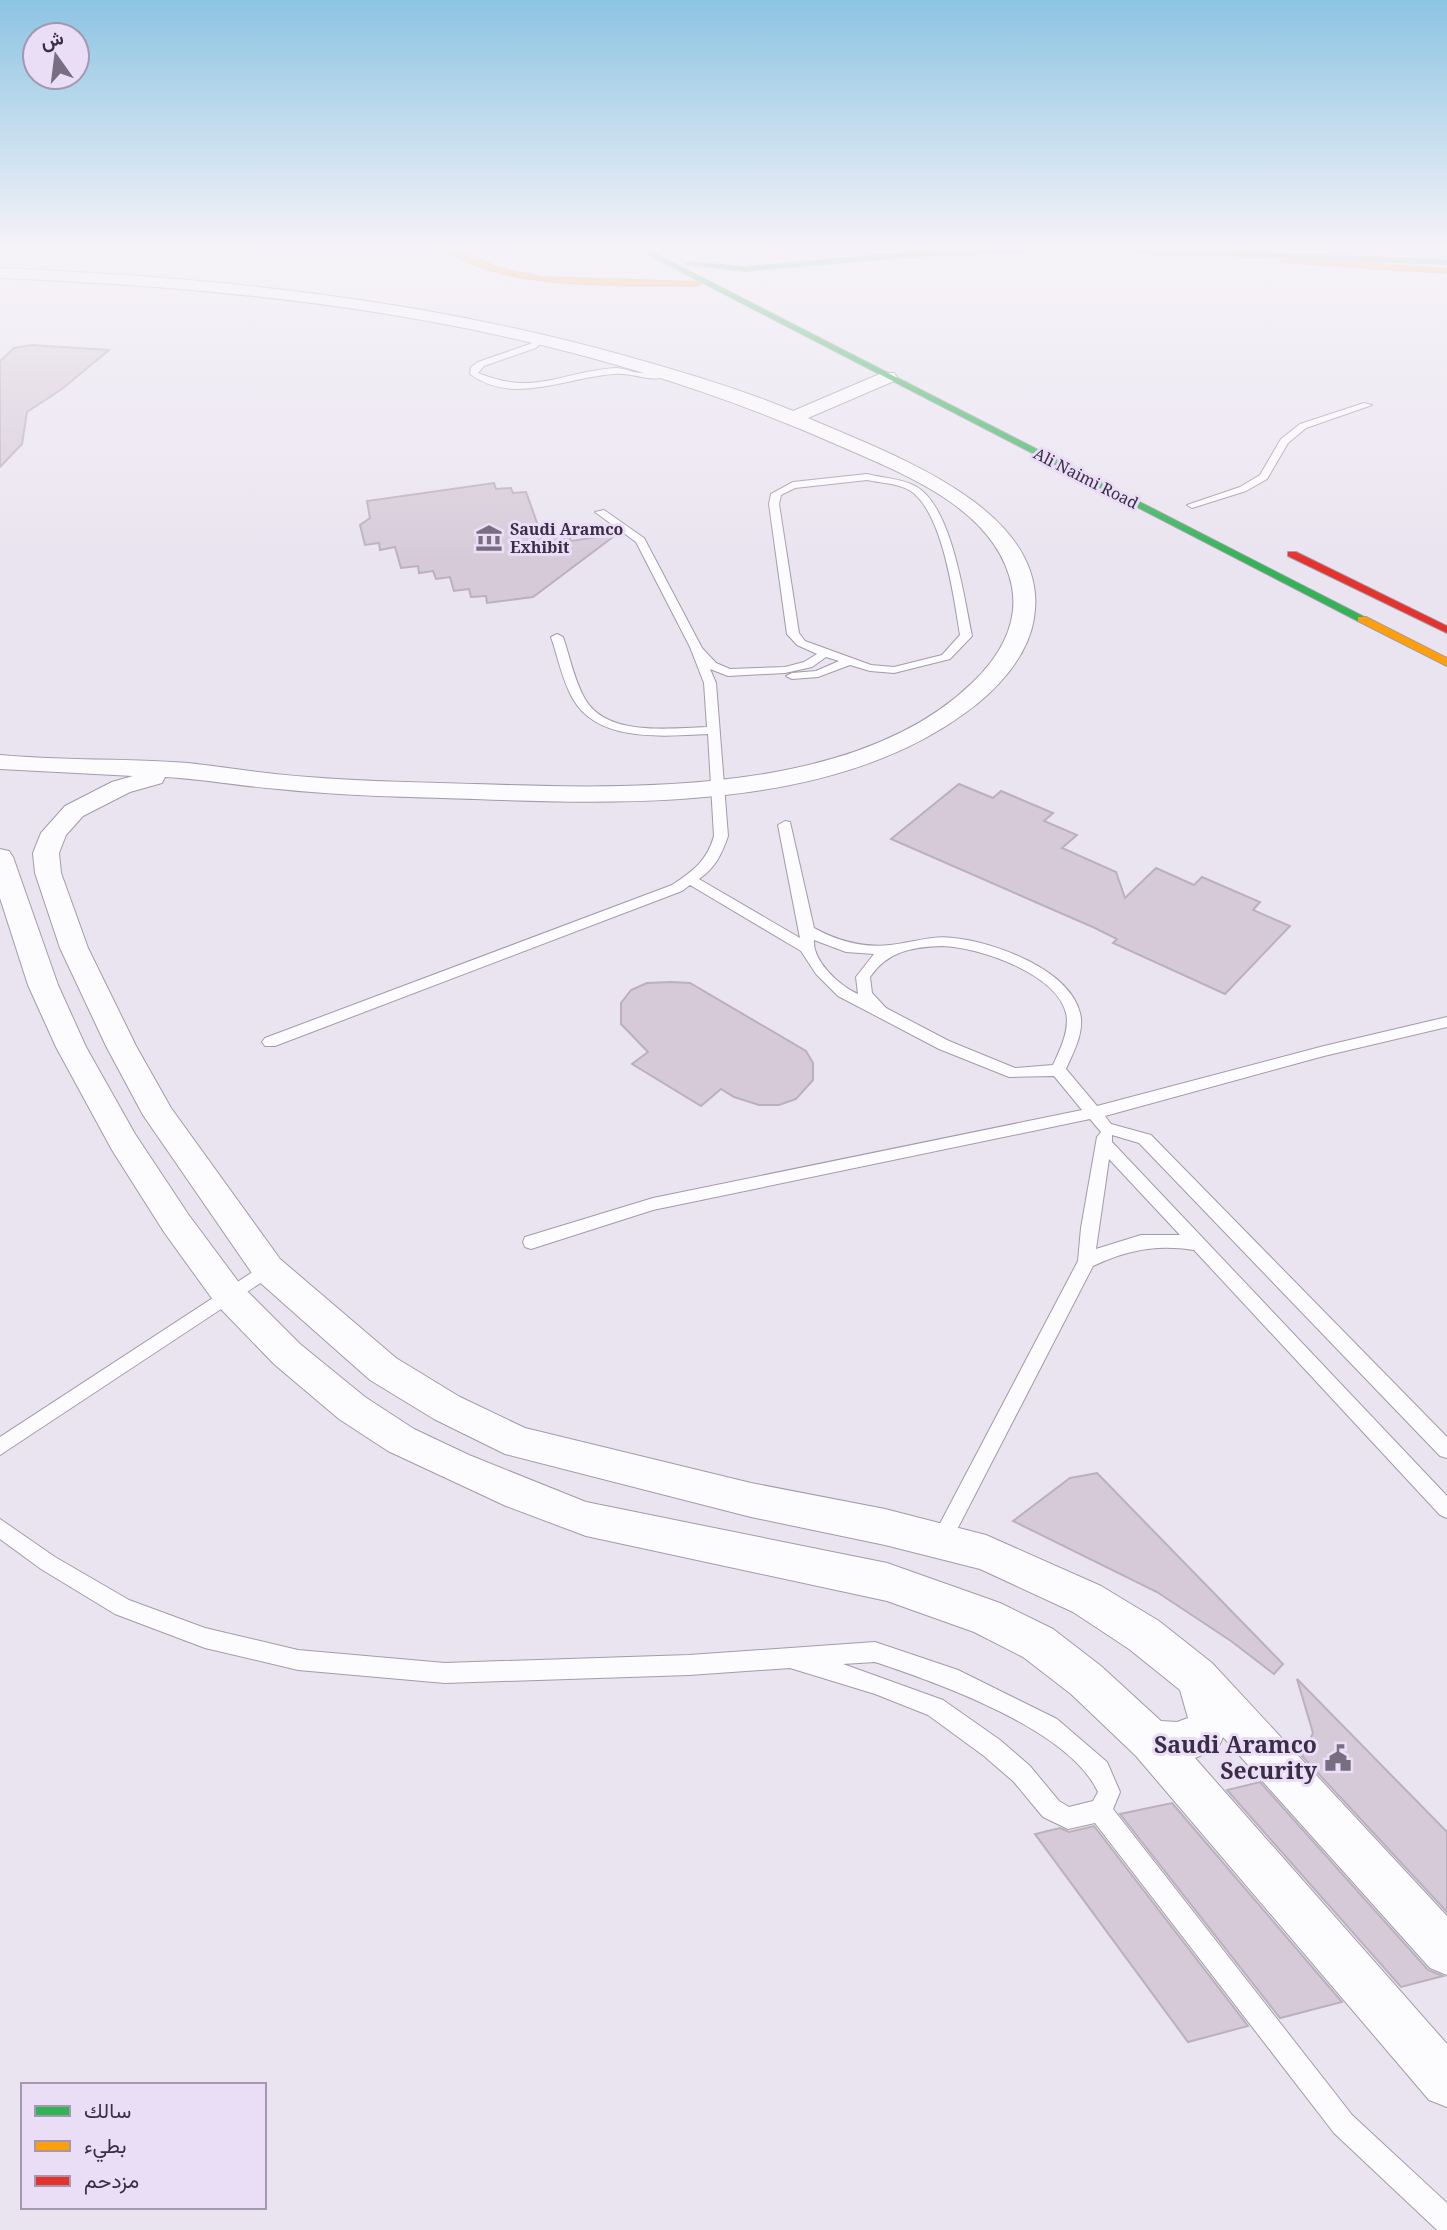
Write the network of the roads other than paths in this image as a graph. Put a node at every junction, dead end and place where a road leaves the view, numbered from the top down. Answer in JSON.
{"nodes":[{"id":1,"x":508,"y":354,"type":"edge"},
{"id":2,"x":596,"y":354,"type":"edge"},
{"id":3,"x":845,"y":354,"type":"edge"},
{"id":4,"x":669,"y":374,"type":"junction"},
{"id":5,"x":888,"y":377,"type":"junction"},
{"id":6,"x":1367,"y":405,"type":"dead end"},
{"id":7,"x":793,"y":418,"type":"junction"},
{"id":8,"x":1186,"y":502,"type":"joint"},
{"id":9,"x":600,"y":512,"type":"dead end"},
{"id":10,"x":1216,"y":517,"type":"dead end"},
{"id":11,"x":1277,"y":547,"type":"dead end"},
{"id":12,"x":1447,"y":630,"type":"edge"},
{"id":13,"x":557,"y":637,"type":"dead end"},
{"id":14,"x":696,"y":647,"type":"junction"},
{"id":15,"x":825,"y":653,"type":"junction"},
{"id":16,"x":850,"y":661,"type":"junction"},
{"id":17,"x":1447,"y":663,"type":"edge"},
{"id":18,"x":710,"y":683,"type":"junction"},
{"id":19,"x":714,"y":730,"type":"junction"},
{"id":20,"x":0,"y":762,"type":"edge"},
{"id":21,"x":231,"y":775,"type":"junction"},
{"id":22,"x":719,"y":788,"type":"junction"},
{"id":23,"x":785,"y":825,"type":"dead end"},
{"id":24,"x":0,"y":857,"type":"edge"},
{"id":25,"x":692,"y":880,"type":"junction"},
{"id":26,"x":807,"y":930,"type":"junction"},
{"id":27,"x":806,"y":948,"type":"junction"},
{"id":28,"x":887,"y":948,"type":"junction"},
{"id":29,"x":881,"y":1012,"type":"junction"},
{"id":30,"x":1447,"y":1022,"type":"edge"},
{"id":31,"x":270,"y":1042,"type":"dead end"},
{"id":32,"x":1058,"y":1070,"type":"junction"},
{"id":33,"x":1093,"y":1113,"type":"junction"},
{"id":34,"x":1105,"y":1136,"type":"junction"},
{"id":35,"x":531,"y":1242,"type":"dead end"},
{"id":36,"x":1198,"y":1244,"type":"junction"},
{"id":37,"x":1087,"y":1261,"type":"junction"},
{"id":38,"x":268,"y":1269,"type":"junction"},
{"id":39,"x":228,"y":1294,"type":"junction"},
{"id":40,"x":0,"y":1447,"type":"edge"},
{"id":41,"x":1447,"y":1450,"type":"edge"},
{"id":42,"x":1447,"y":1509,"type":"edge"},
{"id":43,"x":0,"y":1528,"type":"edge"},
{"id":44,"x":941,"y":1541,"type":"junction"},
{"id":45,"x":790,"y":1658,"type":"junction"},
{"id":46,"x":1198,"y":1677,"type":"junction"},
{"id":47,"x":1151,"y":1741,"type":"junction"},
{"id":48,"x":1100,"y":1811,"type":"junction"},
{"id":49,"x":1447,"y":1951,"type":"edge"},
{"id":50,"x":1447,"y":2082,"type":"edge"},
{"id":51,"x":1447,"y":2221,"type":"edge"}],
"edges":[{"from":1,"to":4,"type":"lane"},
{"from":2,"to":4,"type":"street"},
{"from":3,"to":5,"type":"main road","name":"Ali Naimi Road"},
{"from":4,"to":7,"type":"street"},
{"from":5,"to":7,"type":"street"},
{"from":5,"to":17,"type":"main road","name":"Ali Naimi Road"},
{"from":6,"to":8,"type":"lane"},
{"from":7,"to":22,"type":"street"},
{"from":8,"to":10,"type":"main road"},
{"from":9,"to":14,"type":"lane"},
{"from":11,"to":12,"type":"main road"},
{"from":13,"to":19,"type":"lane"},
{"from":14,"to":15,"type":"lane"},
{"from":14,"to":18,"type":"lane"},
{"from":15,"to":16,"type":"lane"},
{"from":15,"to":16,"type":"lane"},
{"from":16,"to":18,"type":"lane"},
{"from":18,"to":19,"type":"lane"},
{"from":19,"to":22,"type":"lane"},
{"from":20,"to":21,"type":"street"},
{"from":21,"to":22,"type":"street"},
{"from":21,"to":38,"type":"street"},
{"from":22,"to":25,"type":"lane"},
{"from":23,"to":26,"type":"lane"},
{"from":24,"to":39,"type":"street"},
{"from":25,"to":27,"type":"lane"},
{"from":25,"to":31,"type":"lane"},
{"from":26,"to":27,"type":"lane"},
{"from":26,"to":28,"type":"lane"},
{"from":27,"to":29,"type":"lane"},
{"from":28,"to":29,"type":"lane"},
{"from":28,"to":32,"type":"lane"},
{"from":29,"to":32,"type":"lane"},
{"from":30,"to":33,"type":"lane"},
{"from":32,"to":33,"type":"lane"},
{"from":33,"to":34,"type":"lane"},
{"from":33,"to":35,"type":"lane"},
{"from":34,"to":36,"type":"lane"},
{"from":34,"to":37,"type":"lane"},
{"from":34,"to":41,"type":"lane"},
{"from":36,"to":37,"type":"lane"},
{"from":36,"to":42,"type":"lane"},
{"from":37,"to":44,"type":"lane"},
{"from":38,"to":39,"type":"lane"},
{"from":38,"to":44,"type":"street"},
{"from":39,"to":40,"type":"lane"},
{"from":39,"to":47,"type":"street"},
{"from":43,"to":45,"type":"lane"},
{"from":44,"to":46,"type":"street"},
{"from":45,"to":48,"type":"lane"},
{"from":45,"to":48,"type":"lane"},
{"from":46,"to":47,"type":"street"},
{"from":46,"to":49,"type":"street"},
{"from":47,"to":50,"type":"street"},
{"from":48,"to":51,"type":"lane"}]}
